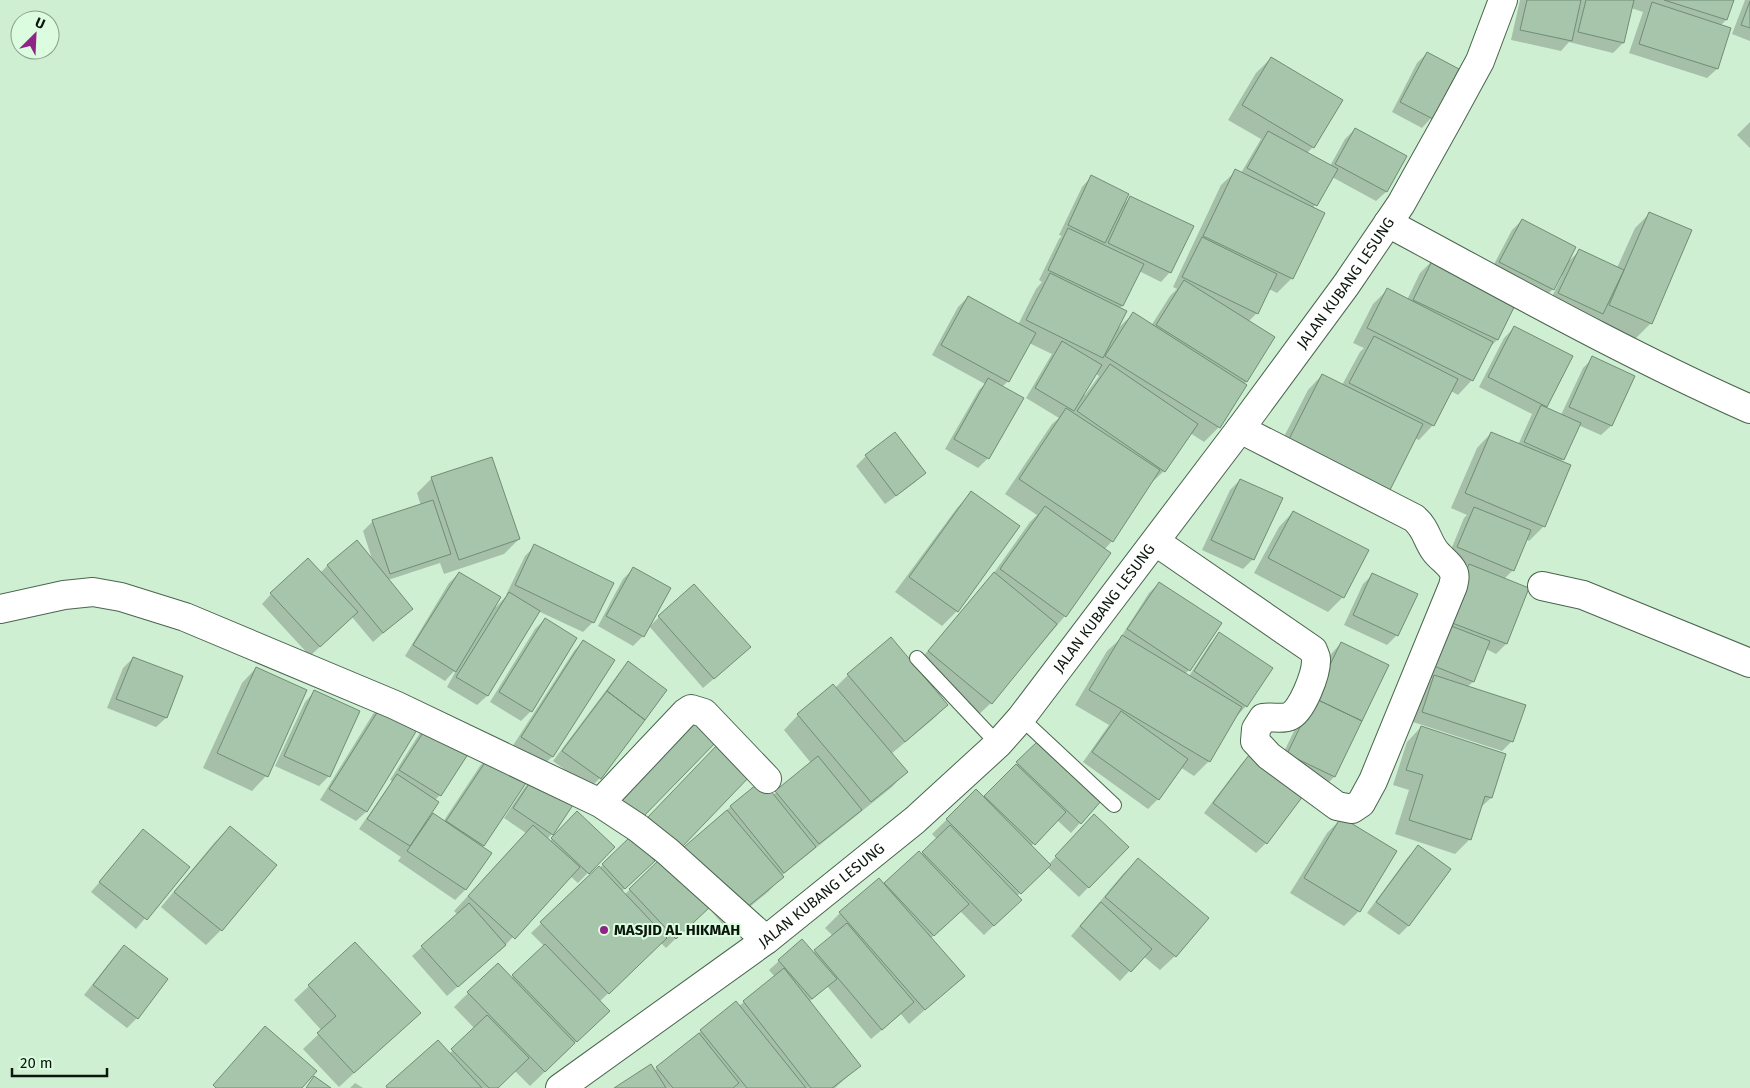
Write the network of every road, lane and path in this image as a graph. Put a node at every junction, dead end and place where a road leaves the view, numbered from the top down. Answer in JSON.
{"nodes":[{"id":1,"x":1502,"y":0,"type":"edge"},
{"id":2,"x":1388,"y":223,"type":"junction"},
{"id":3,"x":1750,"y":409,"type":"edge"},
{"id":4,"x":1240,"y":429,"type":"junction"},
{"id":5,"x":1156,"y":542,"type":"junction"},
{"id":6,"x":1542,"y":586,"type":"dead end"},
{"id":7,"x":0,"y":609,"type":"edge"},
{"id":8,"x":917,"y":658,"type":"dead end"},
{"id":9,"x":1750,"y":663,"type":"edge"},
{"id":10,"x":1021,"y":718,"type":"junction"},
{"id":11,"x":998,"y":744,"type":"junction"},
{"id":12,"x":767,"y":779,"type":"dead end"},
{"id":13,"x":600,"y":803,"type":"junction"},
{"id":14,"x":1114,"y":805,"type":"dead end"},
{"id":15,"x":766,"y":940,"type":"junction"},
{"id":16,"x":560,"y":1088,"type":"edge"}],
"edges":[{"from":1,"to":2,"type":"street","name":"JALAN KUBANG LESUNG"},
{"from":2,"to":3,"type":"street"},
{"from":2,"to":4,"type":"street","name":"JALAN KUBANG LESUNG"},
{"from":4,"to":5,"type":"street","name":"JALAN KUBANG LESUNG"},
{"from":4,"to":5,"type":"street"},
{"from":5,"to":10,"type":"street","name":"JALAN KUBANG LESUNG"},
{"from":6,"to":9,"type":"street"},
{"from":7,"to":13,"type":"street"},
{"from":8,"to":11,"type":"lane"},
{"from":10,"to":11,"type":"street","name":"JALAN KUBANG LESUNG"},
{"from":10,"to":14,"type":"lane"},
{"from":11,"to":15,"type":"street","name":"JALAN KUBANG LESUNG"},
{"from":12,"to":13,"type":"street"},
{"from":13,"to":15,"type":"street"},
{"from":15,"to":16,"type":"street","name":"JALAN KUBANG LESUNG"}]}
